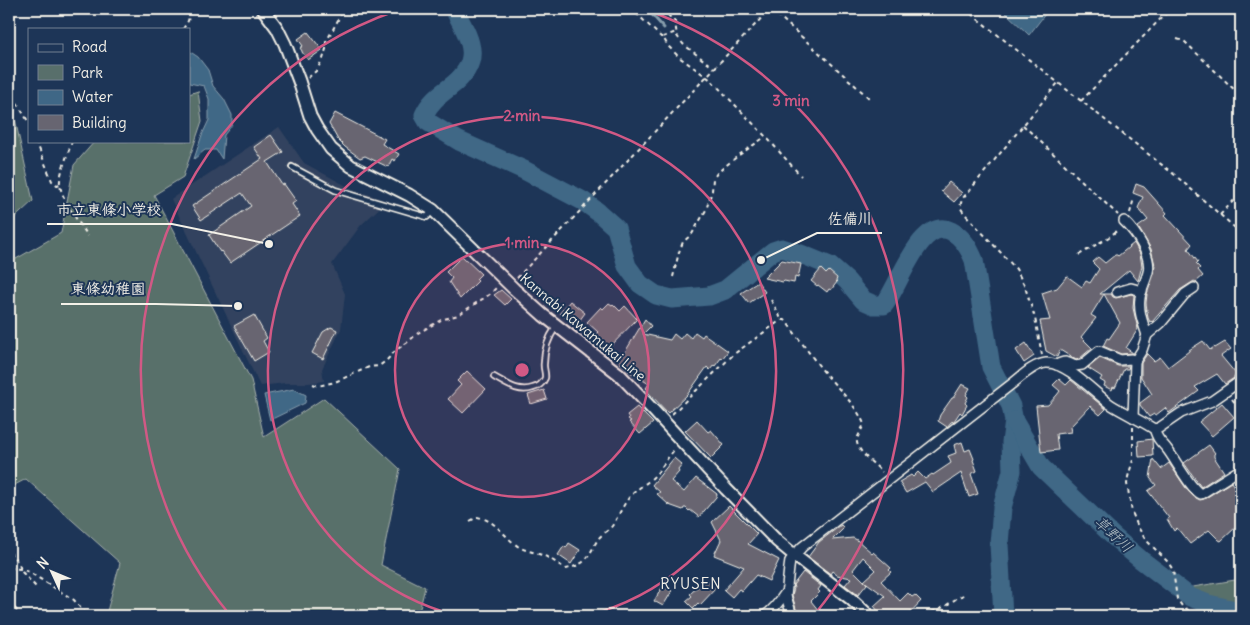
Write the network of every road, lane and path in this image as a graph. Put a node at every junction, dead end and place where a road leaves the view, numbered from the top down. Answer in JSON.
{"nodes":[{"id":1,"x":191,"y":9,"type":"edge"},
{"id":2,"x":263,"y":9,"type":"edge"},
{"id":3,"x":344,"y":9,"type":"edge"},
{"id":4,"x":629,"y":9,"type":"edge"},
{"id":5,"x":662,"y":9,"type":"edge"},
{"id":6,"x":770,"y":9,"type":"edge"},
{"id":7,"x":965,"y":9,"type":"edge"},
{"id":8,"x":1170,"y":9,"type":"edge"},
{"id":9,"x":184,"y":28,"type":"edge"},
{"id":10,"x":676,"y":32,"type":"junction"},
{"id":11,"x":663,"y":37,"type":"junction"},
{"id":12,"x":1177,"y":39,"type":"dead end"},
{"id":13,"x":714,"y":68,"type":"junction"},
{"id":14,"x":705,"y":77,"type":"junction"},
{"id":15,"x":299,"y":81,"type":"junction"},
{"id":16,"x":1058,"y":83,"type":"junction"},
{"id":17,"x":9,"y":89,"type":"edge"},
{"id":18,"x":1241,"y":96,"type":"edge"},
{"id":19,"x":869,"y":98,"type":"dead end"},
{"id":20,"x":1081,"y":101,"type":"junction"},
{"id":21,"x":28,"y":121,"type":"edge"},
{"id":22,"x":1023,"y":125,"type":"junction"},
{"id":23,"x":766,"y":137,"type":"junction"},
{"id":24,"x":36,"y":142,"type":"edge"},
{"id":25,"x":72,"y":142,"type":"edge"},
{"id":26,"x":292,"y":168,"type":"dead end"},
{"id":27,"x":802,"y":176,"type":"dead end"},
{"id":28,"x":60,"y":184,"type":"junction"},
{"id":29,"x":1241,"y":194,"type":"edge"},
{"id":30,"x":1134,"y":198,"type":"dead end"},
{"id":31,"x":433,"y":210,"type":"junction"},
{"id":32,"x":1220,"y":215,"type":"junction"},
{"id":33,"x":1124,"y":221,"type":"junction"},
{"id":34,"x":1241,"y":233,"type":"edge"},
{"id":35,"x":88,"y":236,"type":"dead end"},
{"id":36,"x":1079,"y":255,"type":"dead end"},
{"id":37,"x":673,"y":277,"type":"dead end"},
{"id":38,"x":507,"y":282,"type":"junction"},
{"id":39,"x":1194,"y":288,"type":"dead end"},
{"id":40,"x":1142,"y":291,"type":"junction"},
{"id":41,"x":1117,"y":292,"type":"dead end"},
{"id":42,"x":771,"y":300,"type":"dead end"},
{"id":43,"x":781,"y":320,"type":"junction"},
{"id":44,"x":1241,"y":322,"type":"edge"},
{"id":45,"x":556,"y":325,"type":"junction"},
{"id":46,"x":1147,"y":336,"type":"junction"},
{"id":47,"x":1135,"y":361,"type":"junction"},
{"id":48,"x":1043,"y":364,"type":"junction"},
{"id":49,"x":1057,"y":365,"type":"junction"},
{"id":50,"x":1241,"y":372,"type":"edge"},
{"id":51,"x":494,"y":377,"type":"dead end"},
{"id":52,"x":1239,"y":382,"type":"dead end"},
{"id":53,"x":313,"y":384,"type":"dead end"},
{"id":54,"x":1226,"y":391,"type":"junction"},
{"id":55,"x":1241,"y":416,"type":"edge"},
{"id":56,"x":1134,"y":417,"type":"junction"},
{"id":57,"x":664,"y":422,"type":"junction"},
{"id":58,"x":1154,"y":428,"type":"junction"},
{"id":59,"x":683,"y":442,"type":"junction"},
{"id":60,"x":1241,"y":469,"type":"edge"},
{"id":61,"x":888,"y":480,"type":"junction"},
{"id":62,"x":470,"y":521,"type":"dead end"},
{"id":63,"x":9,"y":552,"type":"edge"},
{"id":64,"x":794,"y":555,"type":"junction"},
{"id":65,"x":9,"y":568,"type":"edge"},
{"id":66,"x":21,"y":569,"type":"junction"},
{"id":67,"x":36,"y":588,"type":"dead end"},
{"id":68,"x":786,"y":592,"type":"junction"},
{"id":69,"x":967,"y":594,"type":"dead end"},
{"id":70,"x":9,"y":602,"type":"edge"},
{"id":71,"x":22,"y":616,"type":"edge"},
{"id":72,"x":87,"y":616,"type":"edge"},
{"id":73,"x":764,"y":616,"type":"edge"},
{"id":74,"x":792,"y":616,"type":"edge"},
{"id":75,"x":870,"y":616,"type":"edge"},
{"id":76,"x":925,"y":616,"type":"edge"},
{"id":77,"x":1197,"y":616,"type":"edge"}],
"edges":[{"from":1,"to":9,"type":"path"},
{"from":2,"to":15,"type":"main road","name":"Kannabi Kawamukai Line"},
{"from":3,"to":15,"type":"path"},
{"from":4,"to":11,"type":"path"},
{"from":5,"to":10,"type":"path"},
{"from":6,"to":13,"type":"path"},
{"from":6,"to":19,"type":"path"},
{"from":7,"to":16,"type":"path"},
{"from":8,"to":20,"type":"path"},
{"from":10,"to":11,"type":"path"},
{"from":10,"to":13,"type":"path"},
{"from":11,"to":14,"type":"path"},
{"from":12,"to":18,"type":"path"},
{"from":13,"to":14,"type":"path"},
{"from":14,"to":23,"type":"path"},
{"from":14,"to":38,"type":"path"},
{"from":15,"to":31,"type":"main road","name":"Kannabi Kawamukai Line"},
{"from":16,"to":20,"type":"path"},
{"from":16,"to":22,"type":"path"},
{"from":17,"to":21,"type":"path"},
{"from":20,"to":32,"type":"path"},
{"from":22,"to":33,"type":"path"},
{"from":22,"to":48,"type":"path"},
{"from":23,"to":27,"type":"path"},
{"from":23,"to":37,"type":"path"},
{"from":24,"to":28,"type":"path"},
{"from":25,"to":28,"type":"path"},
{"from":26,"to":31,"type":"lane"},
{"from":28,"to":35,"type":"path"},
{"from":29,"to":32,"type":"path"},
{"from":30,"to":33,"type":"path"},
{"from":31,"to":38,"type":"main road","name":"Kannabi Kawamukai Line"},
{"from":32,"to":34,"type":"path"},
{"from":33,"to":36,"type":"path"},
{"from":33,"to":40,"type":"street"},
{"from":38,"to":45,"type":"main road","name":"Kannabi Kawamukai Line"},
{"from":38,"to":53,"type":"path"},
{"from":39,"to":46,"type":"street"},
{"from":40,"to":41,"type":"street"},
{"from":40,"to":46,"type":"street"},
{"from":42,"to":43,"type":"path"},
{"from":43,"to":57,"type":"path"},
{"from":43,"to":61,"type":"path"},
{"from":44,"to":50,"type":"path"},
{"from":45,"to":51,"type":"lane"},
{"from":45,"to":57,"type":"main road","name":"Kannabi Kawamukai Line"},
{"from":46,"to":47,"type":"street"},
{"from":47,"to":49,"type":"street"},
{"from":47,"to":56,"type":"street"},
{"from":48,"to":49,"type":"street"},
{"from":48,"to":61,"type":"street"},
{"from":49,"to":56,"type":"street"},
{"from":52,"to":54,"type":"street"},
{"from":54,"to":55,"type":"path"},
{"from":54,"to":58,"type":"street"},
{"from":56,"to":58,"type":"street"},
{"from":56,"to":77,"type":"path"},
{"from":57,"to":59,"type":"main road","name":"Kannabi Kawamukai Line"},
{"from":58,"to":60,"type":"street"},
{"from":59,"to":62,"type":"path"},
{"from":59,"to":64,"type":"main road","name":"Kannabi Kawamukai Line"},
{"from":61,"to":64,"type":"street"},
{"from":63,"to":66,"type":"path"},
{"from":64,"to":68,"type":"street"},
{"from":64,"to":75,"type":"main road","name":"Kannabi Kawamukai Line"},
{"from":65,"to":66,"type":"path"},
{"from":66,"to":67,"type":"path"},
{"from":66,"to":72,"type":"path"},
{"from":68,"to":73,"type":"street"},
{"from":68,"to":74,"type":"street"},
{"from":69,"to":76,"type":"path"},
{"from":70,"to":71,"type":"path"}]}
